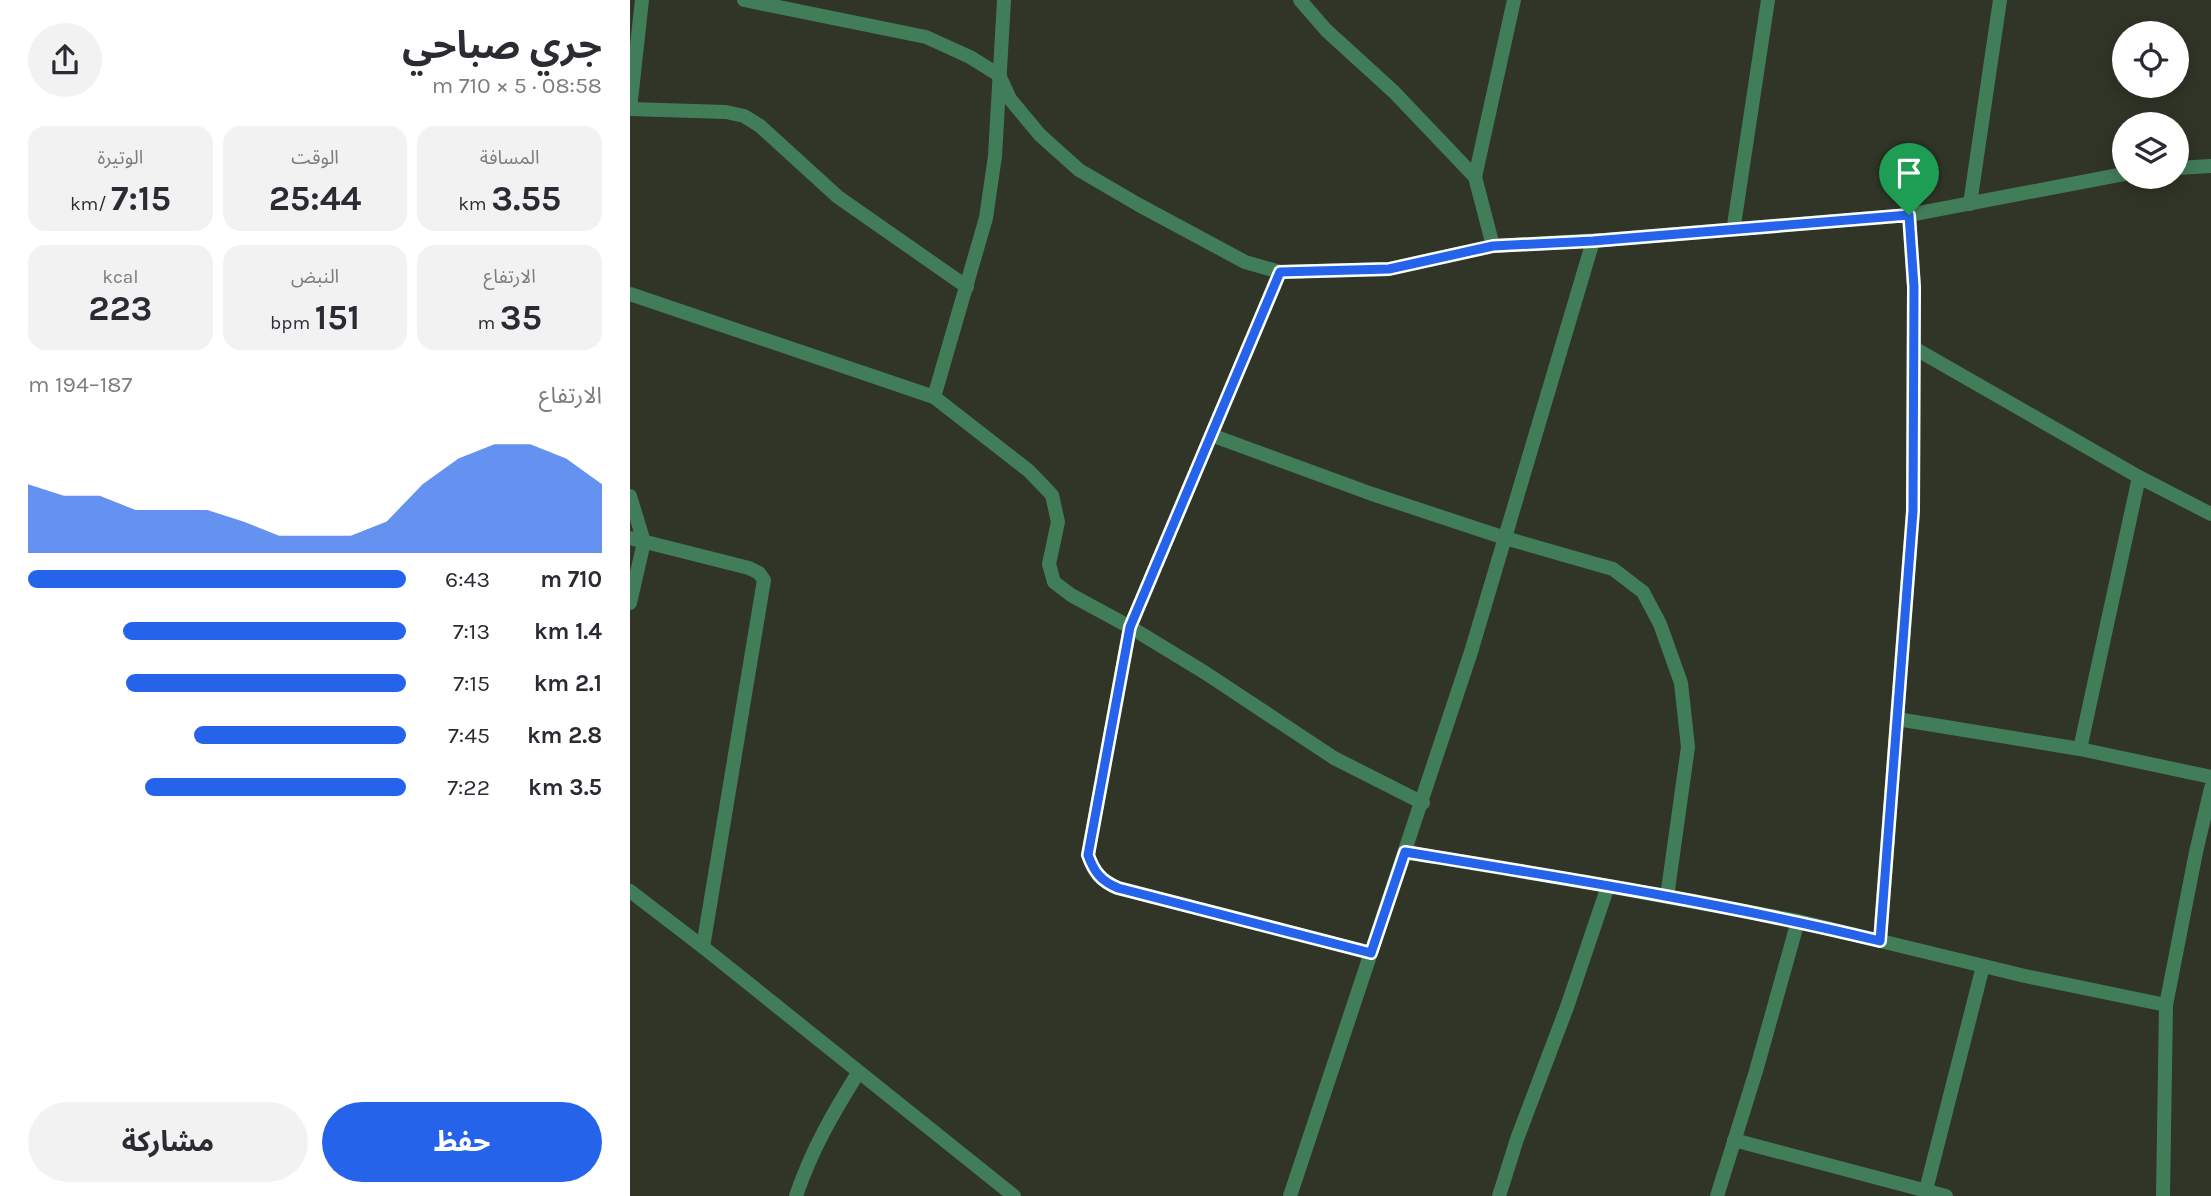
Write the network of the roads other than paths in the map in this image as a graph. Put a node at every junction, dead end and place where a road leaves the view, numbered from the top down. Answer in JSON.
{"nodes":[{"id":1,"x":642,"y":0,"type":"edge"},
{"id":2,"x":744,"y":0,"type":"edge"},
{"id":3,"x":1004,"y":0,"type":"edge"},
{"id":4,"x":1300,"y":0,"type":"edge"},
{"id":5,"x":1514,"y":0,"type":"edge"},
{"id":6,"x":1768,"y":0,"type":"edge"},
{"id":7,"x":2000,"y":0,"type":"edge"},
{"id":8,"x":791,"y":5,"type":"edge"},
{"id":9,"x":999,"y":75,"type":"junction"},
{"id":10,"x":630,"y":109,"type":"edge"},
{"id":11,"x":2211,"y":166,"type":"edge"},
{"id":12,"x":2189,"y":167,"type":"edge"},
{"id":13,"x":2112,"y":176,"type":"edge"},
{"id":14,"x":1475,"y":177,"type":"junction"},
{"id":15,"x":1970,"y":204,"type":"junction"},
{"id":16,"x":1909,"y":215,"type":"junction"},
{"id":17,"x":1734,"y":225,"type":"junction"},
{"id":18,"x":1593,"y":241,"type":"junction"},
{"id":19,"x":1493,"y":246,"type":"junction"},
{"id":20,"x":1280,"y":272,"type":"junction"},
{"id":21,"x":967,"y":287,"type":"junction"},
{"id":22,"x":630,"y":294,"type":"edge"},
{"id":23,"x":1914,"y":348,"type":"junction"},
{"id":24,"x":934,"y":397,"type":"junction"},
{"id":25,"x":1211,"y":435,"type":"junction"},
{"id":26,"x":2139,"y":477,"type":"junction"},
{"id":27,"x":630,"y":496,"type":"edge"},
{"id":28,"x":2211,"y":514,"type":"edge"},
{"id":29,"x":1505,"y":538,"type":"junction"},
{"id":30,"x":637,"y":540,"type":"edge"},
{"id":31,"x":630,"y":603,"type":"edge"},
{"id":32,"x":1130,"y":627,"type":"junction"},
{"id":33,"x":1897,"y":719,"type":"junction"},
{"id":34,"x":2080,"y":749,"type":"junction"},
{"id":35,"x":2211,"y":777,"type":"edge"},
{"id":36,"x":2211,"y":788,"type":"edge"},
{"id":37,"x":1423,"y":803,"type":"junction"},
{"id":38,"x":1405,"y":852,"type":"junction"},
{"id":39,"x":1608,"y":886,"type":"junction"},
{"id":40,"x":630,"y":891,"type":"edge"},
{"id":41,"x":1667,"y":897,"type":"junction"},
{"id":42,"x":1798,"y":921,"type":"junction"},
{"id":43,"x":1880,"y":941,"type":"junction"},
{"id":44,"x":703,"y":947,"type":"junction"},
{"id":45,"x":1371,"y":953,"type":"junction"},
{"id":46,"x":1983,"y":966,"type":"junction"},
{"id":47,"x":2166,"y":1005,"type":"junction"},
{"id":48,"x":858,"y":1073,"type":"junction"},
{"id":49,"x":1734,"y":1140,"type":"junction"},
{"id":50,"x":1926,"y":1190,"type":"junction"},
{"id":51,"x":796,"y":1196,"type":"edge"},
{"id":52,"x":1014,"y":1196,"type":"edge"},
{"id":53,"x":1290,"y":1196,"type":"edge"},
{"id":54,"x":1499,"y":1196,"type":"edge"},
{"id":55,"x":1717,"y":1196,"type":"edge"},
{"id":56,"x":1946,"y":1196,"type":"edge"},
{"id":57,"x":2163,"y":1196,"type":"edge"}],
"edges":[{"from":1,"to":10,"type":"street"},
{"from":2,"to":8,"type":"street"},
{"from":3,"to":9,"type":"street"},
{"from":4,"to":14,"type":"street"},
{"from":5,"to":14,"type":"street"},
{"from":6,"to":17,"type":"street"},
{"from":7,"to":15,"type":"street"},
{"from":8,"to":9,"type":"street"},
{"from":9,"to":20,"type":"street"},
{"from":9,"to":21,"type":"street"},
{"from":10,"to":21,"type":"street"},
{"from":11,"to":12,"type":"street"},
{"from":13,"to":15,"type":"street"},
{"from":14,"to":19,"type":"street"},
{"from":15,"to":16,"type":"street"},
{"from":16,"to":17,"type":"street"},
{"from":16,"to":18,"type":"street"},
{"from":16,"to":23,"type":"street"},
{"from":17,"to":18,"type":"street"},
{"from":18,"to":19,"type":"street"},
{"from":18,"to":29,"type":"street"},
{"from":19,"to":20,"type":"street"},
{"from":20,"to":25,"type":"street"},
{"from":21,"to":24,"type":"street"},
{"from":22,"to":24,"type":"street"},
{"from":23,"to":26,"type":"street"},
{"from":23,"to":33,"type":"street"},
{"from":24,"to":32,"type":"street"},
{"from":25,"to":29,"type":"street"},
{"from":25,"to":32,"type":"street"},
{"from":26,"to":28,"type":"street"},
{"from":26,"to":34,"type":"street"},
{"from":27,"to":30,"type":"street"},
{"from":29,"to":37,"type":"street"},
{"from":29,"to":41,"type":"street"},
{"from":30,"to":31,"type":"street"},
{"from":30,"to":44,"type":"street"},
{"from":32,"to":37,"type":"street"},
{"from":32,"to":45,"type":"street"},
{"from":33,"to":34,"type":"street"},
{"from":33,"to":43,"type":"street"},
{"from":34,"to":35,"type":"street"},
{"from":36,"to":47,"type":"street"},
{"from":37,"to":38,"type":"street"},
{"from":38,"to":39,"type":"street"},
{"from":38,"to":45,"type":"street"},
{"from":39,"to":41,"type":"street"},
{"from":39,"to":54,"type":"street"},
{"from":40,"to":44,"type":"street"},
{"from":41,"to":42,"type":"street"},
{"from":42,"to":43,"type":"street"},
{"from":42,"to":49,"type":"street"},
{"from":43,"to":46,"type":"street"},
{"from":44,"to":48,"type":"street"},
{"from":45,"to":53,"type":"street"},
{"from":46,"to":47,"type":"street"},
{"from":46,"to":50,"type":"street"},
{"from":47,"to":57,"type":"street"},
{"from":48,"to":51,"type":"street"},
{"from":48,"to":52,"type":"street"},
{"from":49,"to":50,"type":"street"},
{"from":49,"to":55,"type":"street"},
{"from":50,"to":56,"type":"street"}]}
